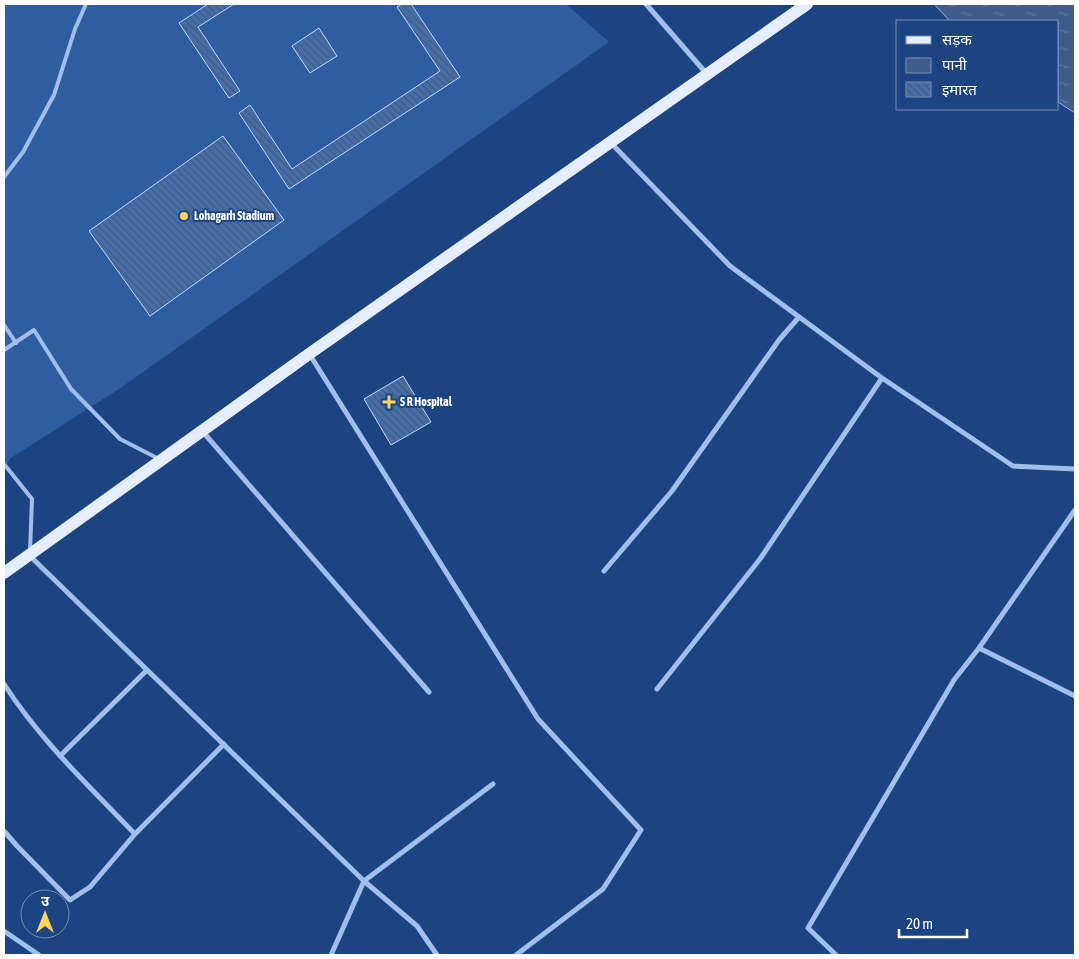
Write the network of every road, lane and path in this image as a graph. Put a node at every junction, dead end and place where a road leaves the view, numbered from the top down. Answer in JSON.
{"nodes":[{"id":1,"x":86,"y":4,"type":"edge"},
{"id":2,"x":646,"y":4,"type":"edge"},
{"id":3,"x":807,"y":4,"type":"edge"},
{"id":4,"x":707,"y":74,"type":"junction"},
{"id":5,"x":610,"y":142,"type":"junction"},
{"id":6,"x":4,"y":176,"type":"edge"},
{"id":7,"x":799,"y":317,"type":"junction"},
{"id":8,"x":4,"y":325,"type":"edge"},
{"id":9,"x":16,"y":343,"type":"junction"},
{"id":10,"x":4,"y":350,"type":"edge"},
{"id":11,"x":309,"y":354,"type":"junction"},
{"id":12,"x":882,"y":378,"type":"junction"},
{"id":13,"x":202,"y":431,"type":"junction"},
{"id":14,"x":162,"y":461,"type":"junction"},
{"id":15,"x":4,"y":464,"type":"edge"},
{"id":16,"x":1075,"y":469,"type":"edge"},
{"id":17,"x":1075,"y":510,"type":"edge"},
{"id":18,"x":30,"y":556,"type":"junction"},
{"id":19,"x":604,"y":571,"type":"dead end"},
{"id":20,"x":4,"y":573,"type":"edge"},
{"id":21,"x":979,"y":648,"type":"junction"},
{"id":22,"x":147,"y":670,"type":"junction"},
{"id":23,"x":4,"y":684,"type":"edge"},
{"id":24,"x":656,"y":688,"type":"dead end"},
{"id":25,"x":429,"y":692,"type":"dead end"},
{"id":26,"x":1075,"y":696,"type":"edge"},
{"id":27,"x":224,"y":744,"type":"junction"},
{"id":28,"x":60,"y":756,"type":"junction"},
{"id":29,"x":493,"y":784,"type":"dead end"},
{"id":30,"x":4,"y":831,"type":"edge"},
{"id":31,"x":135,"y":834,"type":"junction"},
{"id":32,"x":364,"y":881,"type":"junction"},
{"id":33,"x":4,"y":931,"type":"edge"},
{"id":34,"x":39,"y":955,"type":"edge"},
{"id":35,"x":331,"y":955,"type":"edge"},
{"id":36,"x":437,"y":955,"type":"edge"},
{"id":37,"x":516,"y":955,"type":"edge"},
{"id":38,"x":836,"y":955,"type":"edge"}],
"edges":[{"from":1,"to":6,"type":"lane"},
{"from":2,"to":4,"type":"street"},
{"from":3,"to":4,"type":"main road"},
{"from":4,"to":5,"type":"main road"},
{"from":5,"to":7,"type":"street"},
{"from":5,"to":11,"type":"main road"},
{"from":7,"to":12,"type":"street"},
{"from":7,"to":19,"type":"street"},
{"from":8,"to":9,"type":"lane"},
{"from":9,"to":10,"type":"lane"},
{"from":9,"to":14,"type":"lane"},
{"from":11,"to":13,"type":"main road"},
{"from":11,"to":37,"type":"street"},
{"from":12,"to":16,"type":"street"},
{"from":12,"to":24,"type":"street"},
{"from":13,"to":14,"type":"main road"},
{"from":13,"to":25,"type":"street"},
{"from":14,"to":18,"type":"main road"},
{"from":15,"to":18,"type":"lane"},
{"from":17,"to":21,"type":"street"},
{"from":18,"to":20,"type":"main road"},
{"from":18,"to":22,"type":"street"},
{"from":21,"to":26,"type":"street"},
{"from":21,"to":38,"type":"street"},
{"from":22,"to":27,"type":"street"},
{"from":22,"to":28,"type":"street"},
{"from":23,"to":28,"type":"street"},
{"from":27,"to":31,"type":"street"},
{"from":27,"to":32,"type":"street"},
{"from":28,"to":31,"type":"street"},
{"from":29,"to":32,"type":"street"},
{"from":30,"to":31,"type":"street"},
{"from":32,"to":35,"type":"street"},
{"from":32,"to":36,"type":"street"},
{"from":33,"to":34,"type":"street"}]}
